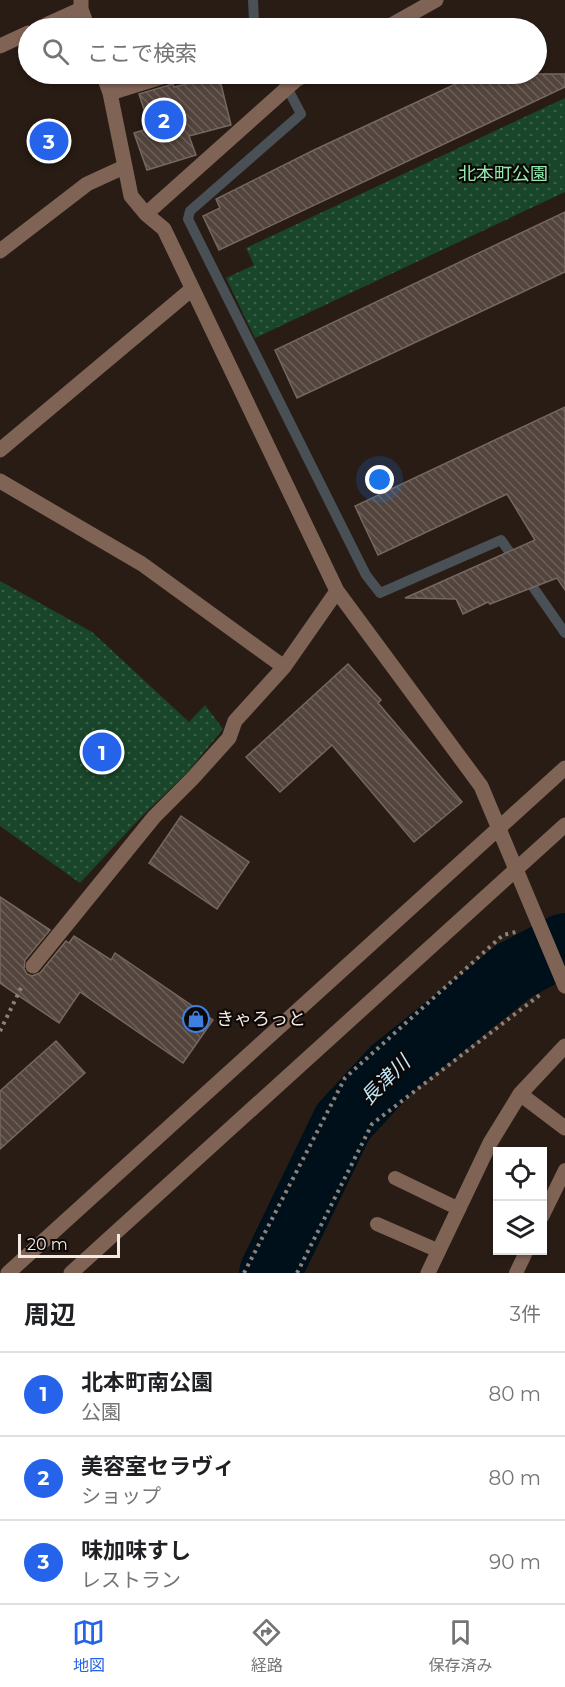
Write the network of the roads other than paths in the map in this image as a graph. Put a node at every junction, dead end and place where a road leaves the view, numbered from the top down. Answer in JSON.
{"nodes":[{"id":1,"x":436,"y":0,"type":"edge"},
{"id":2,"x":81,"y":4,"type":"edge"},
{"id":3,"x":56,"y":18,"type":"edge"},
{"id":4,"x":404,"y":18,"type":"edge"},
{"id":5,"x":18,"y":38,"type":"edge"},
{"id":6,"x":0,"y":46,"type":"edge"},
{"id":7,"x":107,"y":84,"type":"edge"},
{"id":8,"x":139,"y":84,"type":"edge"},
{"id":9,"x":292,"y":84,"type":"edge"},
{"id":10,"x":110,"y":93,"type":"junction"},
{"id":11,"x":124,"y":167,"type":"junction"},
{"id":12,"x":146,"y":214,"type":"junction"},
{"id":13,"x":0,"y":251,"type":"edge"},
{"id":14,"x":192,"y":289,"type":"junction"},
{"id":15,"x":0,"y":450,"type":"edge"},
{"id":16,"x":0,"y":481,"type":"edge"},
{"id":17,"x":338,"y":591,"type":"junction"},
{"id":18,"x":284,"y":667,"type":"junction"},
{"id":19,"x":565,"y":768,"type":"edge"},
{"id":20,"x":565,"y":825,"type":"edge"},
{"id":21,"x":499,"y":828,"type":"junction"},
{"id":22,"x":516,"y":869,"type":"junction"},
{"id":23,"x":33,"y":966,"type":"road end"},
{"id":24,"x":563,"y":982,"type":"edge"},
{"id":25,"x":565,"y":1046,"type":"edge"},
{"id":26,"x":520,"y":1094,"type":"junction"},
{"id":27,"x":565,"y":1128,"type":"edge"},
{"id":28,"x":565,"y":1170,"type":"edge"},
{"id":29,"x":395,"y":1178,"type":"dead end"},
{"id":30,"x":547,"y":1208,"type":"edge"},
{"id":31,"x":459,"y":1209,"type":"junction"},
{"id":32,"x":377,"y":1224,"type":"dead end"},
{"id":33,"x":439,"y":1251,"type":"junction"},
{"id":34,"x":525,"y":1255,"type":"edge"},
{"id":35,"x":8,"y":1273,"type":"edge"},
{"id":36,"x":71,"y":1273,"type":"edge"},
{"id":37,"x":428,"y":1273,"type":"edge"},
{"id":38,"x":516,"y":1273,"type":"edge"}],
"edges":[{"from":1,"to":4,"type":"street"},
{"from":2,"to":3,"type":"street"},
{"from":5,"to":6,"type":"street"},
{"from":7,"to":10,"type":"street"},
{"from":8,"to":10,"type":"street"},
{"from":9,"to":12,"type":"street"},
{"from":10,"to":11,"type":"street"},
{"from":11,"to":12,"type":"street"},
{"from":11,"to":13,"type":"street"},
{"from":12,"to":14,"type":"street"},
{"from":14,"to":15,"type":"street"},
{"from":14,"to":17,"type":"street"},
{"from":16,"to":18,"type":"street"},
{"from":17,"to":18,"type":"street"},
{"from":17,"to":21,"type":"street"},
{"from":18,"to":23,"type":"street"},
{"from":19,"to":21,"type":"street"},
{"from":20,"to":22,"type":"street"},
{"from":21,"to":22,"type":"street"},
{"from":21,"to":35,"type":"street"},
{"from":22,"to":24,"type":"street"},
{"from":22,"to":36,"type":"street"},
{"from":25,"to":26,"type":"street"},
{"from":26,"to":27,"type":"street"},
{"from":26,"to":31,"type":"street"},
{"from":28,"to":30,"type":"lane"},
{"from":29,"to":31,"type":"lane"},
{"from":31,"to":33,"type":"street"},
{"from":32,"to":33,"type":"lane"},
{"from":33,"to":37,"type":"street"},
{"from":34,"to":38,"type":"lane"}]}
